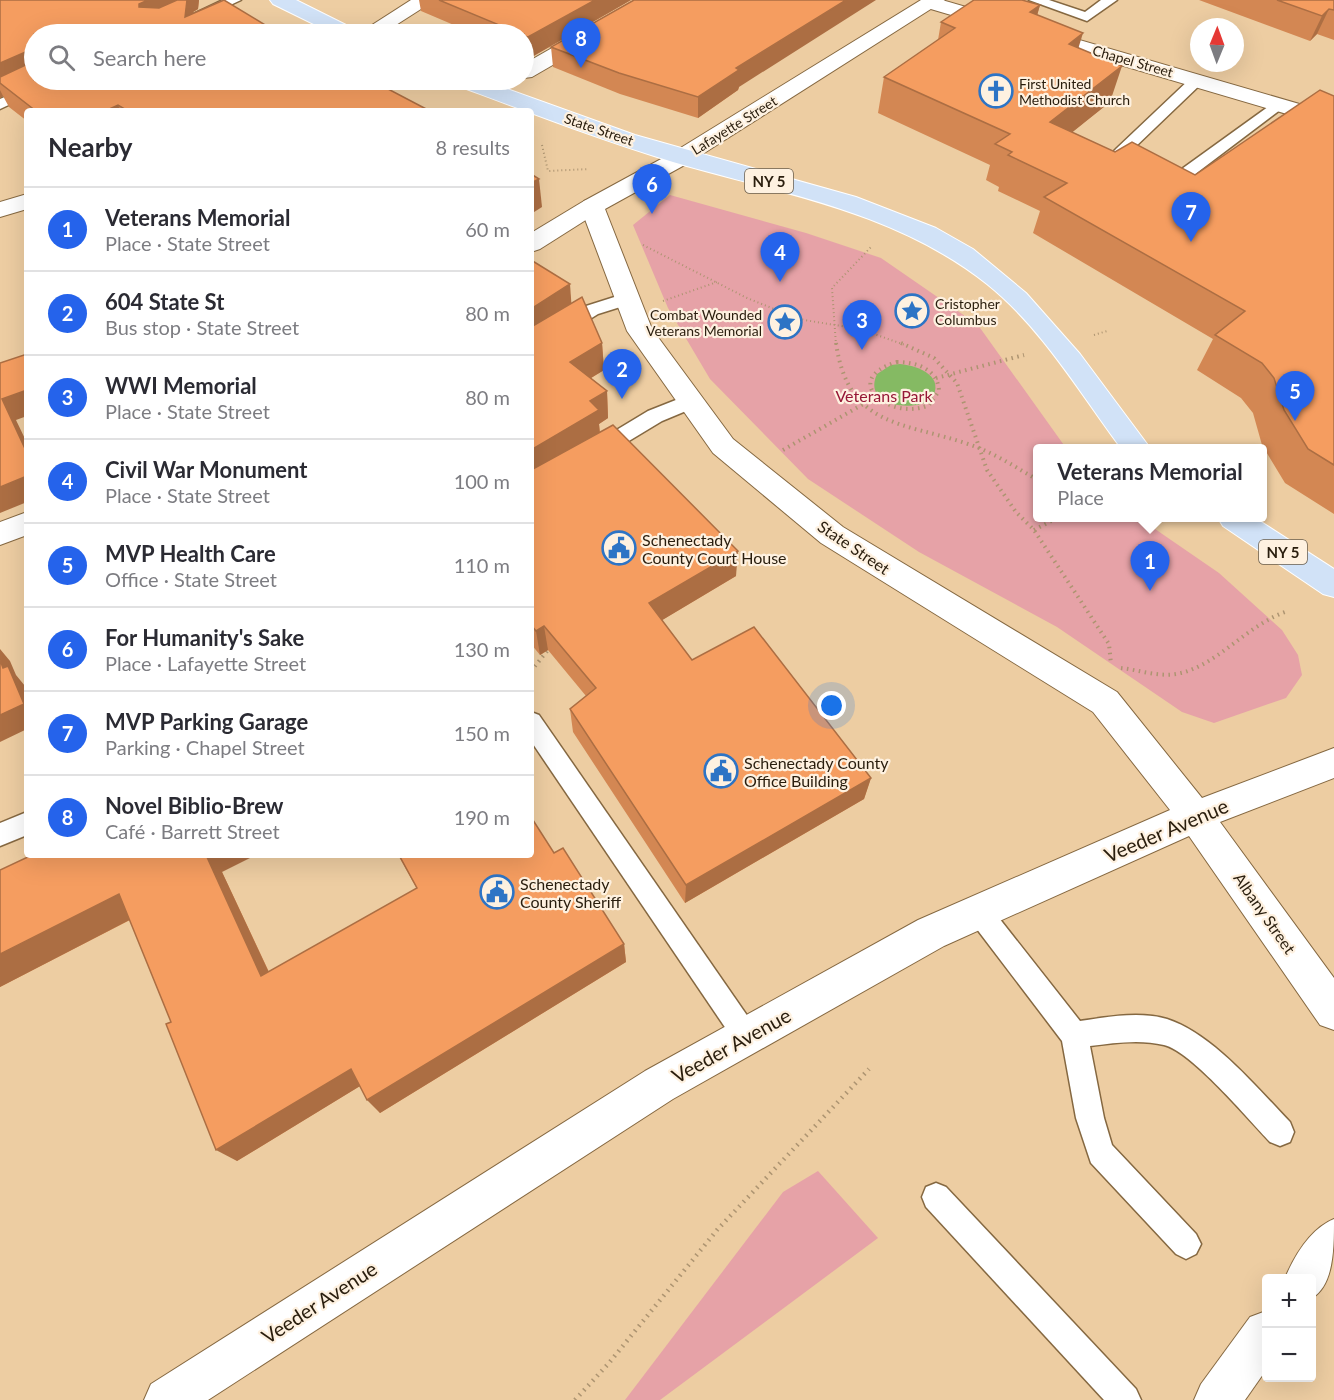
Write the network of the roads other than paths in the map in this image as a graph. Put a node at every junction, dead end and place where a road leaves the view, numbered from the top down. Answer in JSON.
{"nodes":[{"id":1,"x":234,"y":0,"type":"edge"},
{"id":2,"x":280,"y":0,"type":"edge"},
{"id":3,"x":425,"y":0,"type":"edge"},
{"id":4,"x":651,"y":0,"type":"edge"},
{"id":5,"x":1036,"y":0,"type":"edge"},
{"id":6,"x":1110,"y":0,"type":"edge"},
{"id":7,"x":933,"y":1,"type":"edge"},
{"id":8,"x":180,"y":24,"type":"edge"},
{"id":9,"x":329,"y":24,"type":"edge"},
{"id":10,"x":385,"y":24,"type":"edge"},
{"id":11,"x":534,"y":66,"type":"edge"},
{"id":12,"x":1197,"y":80,"type":"junction"},
{"id":13,"x":33,"y":90,"type":"edge"},
{"id":14,"x":514,"y":90,"type":"edge"},
{"id":15,"x":1281,"y":104,"type":"junction"},
{"id":16,"x":0,"y":105,"type":"edge"},
{"id":17,"x":1334,"y":120,"type":"edge"},
{"id":18,"x":682,"y":157,"type":"junction"},
{"id":19,"x":24,"y":202,"type":"edge"},
{"id":20,"x":592,"y":207,"type":"junction"},
{"id":21,"x":0,"y":210,"type":"edge"},
{"id":22,"x":534,"y":242,"type":"edge"},
{"id":23,"x":627,"y":299,"type":"junction"},
{"id":24,"x":534,"y":348,"type":"edge"},
{"id":25,"x":690,"y":401,"type":"junction"},
{"id":26,"x":1133,"y":444,"type":"edge"},
{"id":27,"x":579,"y":462,"type":"edge"},
{"id":28,"x":1239,"y":522,"type":"edge"},
{"id":29,"x":24,"y":525,"type":"edge"},
{"id":30,"x":0,"y":534,"type":"edge"},
{"id":31,"x":1334,"y":585,"type":"edge"},
{"id":32,"x":534,"y":726,"type":"edge"},
{"id":33,"x":1334,"y":763,"type":"edge"},
{"id":34,"x":1195,"y":816,"type":"junction"},
{"id":35,"x":24,"y":824,"type":"edge"},
{"id":36,"x":0,"y":835,"type":"edge"},
{"id":37,"x":979,"y":912,"type":"junction"},
{"id":38,"x":1334,"y":1011,"type":"edge"},
{"id":39,"x":1074,"y":1035,"type":"junction"},
{"id":40,"x":746,"y":1036,"type":"junction"},
{"id":41,"x":1280,"y":1132,"type":"dead end"},
{"id":42,"x":936,"y":1197,"type":"dead end"},
{"id":43,"x":1334,"y":1241,"type":"edge"},
{"id":44,"x":1186,"y":1244,"type":"dead end"},
{"id":45,"x":1309,"y":1274,"type":"edge"},
{"id":46,"x":1262,"y":1338,"type":"edge"},
{"id":47,"x":166,"y":1400,"type":"edge"},
{"id":48,"x":1125,"y":1400,"type":"edge"},
{"id":49,"x":1217,"y":1400,"type":"edge"}],
"edges":[{"from":1,"to":8,"type":"lane"},
{"from":2,"to":9,"type":"main road"},
{"from":3,"to":10,"type":"street"},
{"from":4,"to":11,"type":"street"},
{"from":5,"to":6,"type":"lane"},
{"from":7,"to":12,"type":"street","name":"Chapel Street"},
{"from":7,"to":18,"type":"street","name":"Lafayette Street"},
{"from":12,"to":15,"type":"street","name":"Chapel Street"},
{"from":12,"to":15,"type":"lane"},
{"from":13,"to":16,"type":"lane"},
{"from":14,"to":18,"type":"main road","name":"State Street","number":"NY 5"},
{"from":15,"to":17,"type":"street","name":"Chapel Street"},
{"from":18,"to":20,"type":"street","name":"Lafayette Street"},
{"from":18,"to":26,"type":"main road","name":"State Street","number":"NY 5"},
{"from":19,"to":21,"type":"street"},
{"from":20,"to":22,"type":"street","name":"Lafayette Street"},
{"from":20,"to":23,"type":"street","name":"State Street"},
{"from":23,"to":24,"type":"lane"},
{"from":23,"to":25,"type":"street","name":"State Street"},
{"from":25,"to":27,"type":"lane"},
{"from":25,"to":34,"type":"street","name":"State Street"},
{"from":28,"to":31,"type":"main road","number":"NY 5"},
{"from":29,"to":30,"type":"street"},
{"from":32,"to":40,"type":"lane"},
{"from":33,"to":34,"type":"street","name":"Veeder Avenue"},
{"from":34,"to":37,"type":"street","name":"Veeder Avenue"},
{"from":34,"to":38,"type":"street","name":"Albany Street"},
{"from":35,"to":36,"type":"lane"},
{"from":37,"to":39,"type":"lane"},
{"from":37,"to":40,"type":"street","name":"Veeder Avenue"},
{"from":39,"to":41,"type":"lane"},
{"from":39,"to":44,"type":"lane"},
{"from":40,"to":47,"type":"street","name":"Veeder Avenue"},
{"from":42,"to":48,"type":"lane"},
{"from":43,"to":45,"type":"street"},
{"from":46,"to":49,"type":"street"}]}
